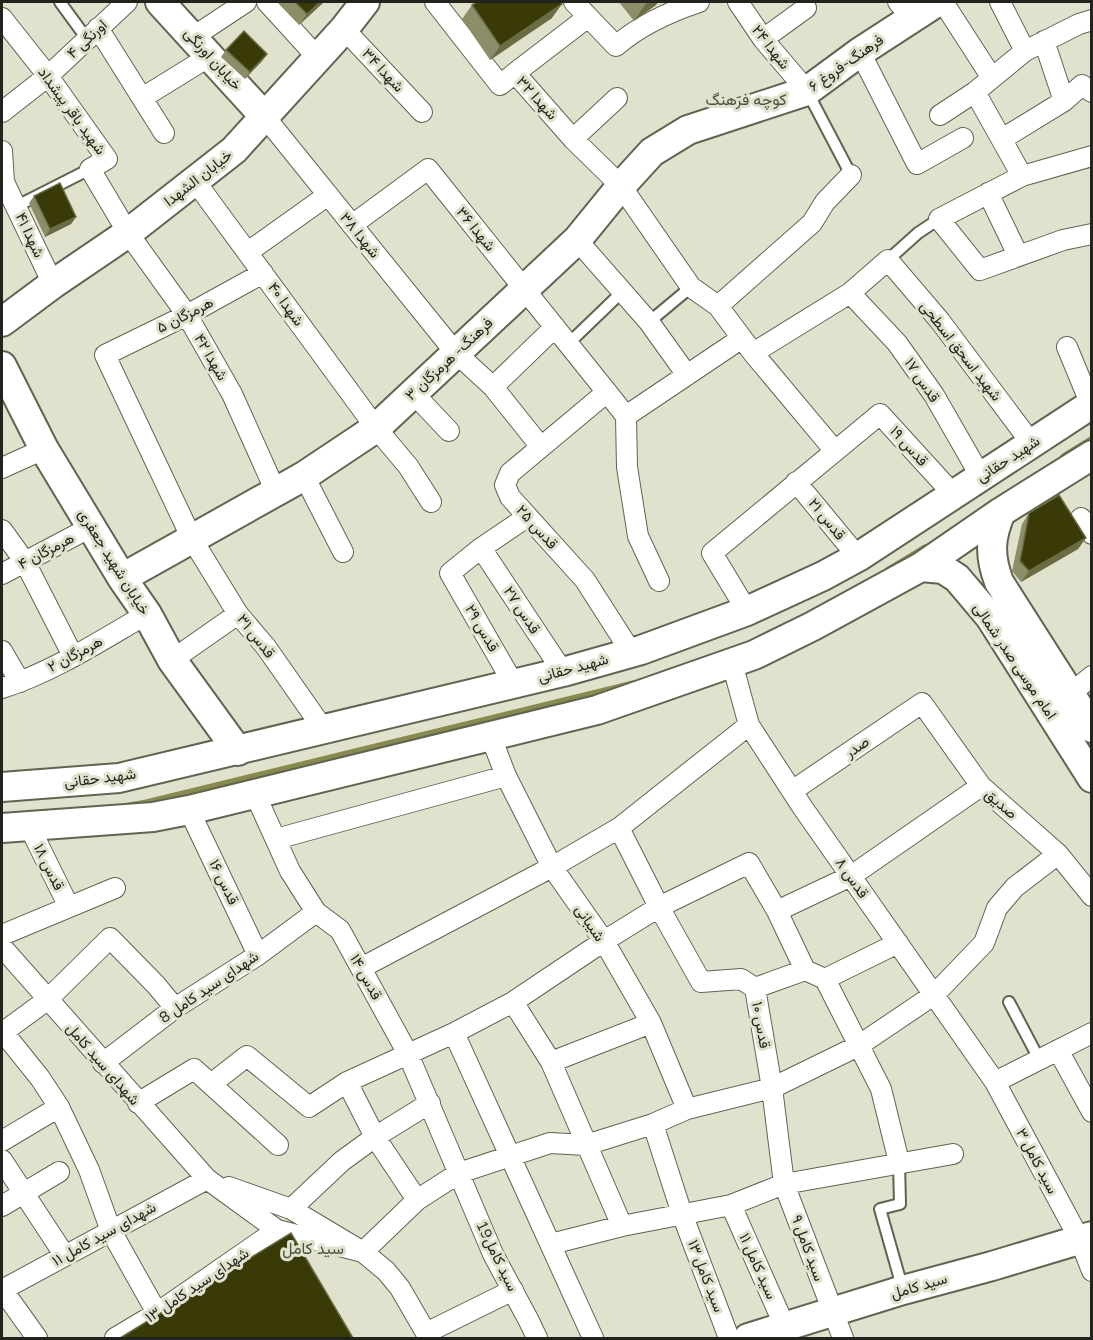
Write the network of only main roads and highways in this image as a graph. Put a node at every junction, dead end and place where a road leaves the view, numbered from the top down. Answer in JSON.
{"nodes":[{"id":1,"x":160,"y":2,"type":"edge"},
{"id":2,"x":937,"y":2,"type":"edge"},
{"id":3,"x":362,"y":3,"type":"edge"},
{"id":4,"x":905,"y":9,"type":"edge"},
{"id":5,"x":748,"y":111,"type":"joint"},
{"id":6,"x":265,"y":117,"type":"junction"},
{"id":7,"x":2,"y":322,"type":"edge"},
{"id":8,"x":2,"y":366,"type":"edge"},
{"id":9,"x":1091,"y":405,"type":"edge"},
{"id":10,"x":1092,"y":455,"type":"edge"},
{"id":11,"x":1001,"y":512,"type":"junction"},
{"id":12,"x":921,"y":567,"type":"junction"},
{"id":13,"x":122,"y":578,"type":"junction"},
{"id":14,"x":999,"y":582,"type":"junction"},
{"id":15,"x":974,"y":599,"type":"junction"},
{"id":16,"x":1081,"y":685,"type":"edge"},
{"id":17,"x":1092,"y":728,"type":"edge"},
{"id":18,"x":238,"y":751,"type":"junction"},
{"id":19,"x":1092,"y":778,"type":"edge"},
{"id":20,"x":2,"y":787,"type":"edge"},
{"id":21,"x":15,"y":827,"type":"edge"},
{"id":22,"x":1086,"y":1238,"type":"edge"},
{"id":23,"x":837,"y":1326,"type":"edge"},
{"id":24,"x":748,"y":1338,"type":"edge"}],
"edges":[{"from":1,"to":6,"type":"main road","name":"خیابان اورنگی"},
{"from":2,"to":4,"type":"main road","name":"فرهنگ-فروغ ۶"},
{"from":3,"to":6,"type":"main road","name":"خیابان الشهدا"},
{"from":4,"to":5,"type":"main road","name":"فرهنگ-فروغ ۶"},
{"from":5,"to":13,"type":"main road","name":"فرهنگ- هرمزگان ۳"},
{"from":6,"to":7,"type":"main road","name":"خیابان الشهدا"},
{"from":8,"to":13,"type":"main road","name":"خیابان شهید جعفری"},
{"from":9,"to":18,"type":"main road","name":"شهید حقانی"},
{"from":10,"to":11,"type":"main road"},
{"from":11,"to":12,"type":"main road"},
{"from":11,"to":14,"type":"main road","name":"امام موسی صدر شمالی"},
{"from":12,"to":15,"type":"main road","name":"امام موسی صدر شمالی"},
{"from":12,"to":21,"type":"main road"},
{"from":13,"to":18,"type":"main road","name":"خیابان شهید جعفری"},
{"from":14,"to":15,"type":"main road"},
{"from":14,"to":16,"type":"main road","name":"امام موسی صدر شمالی"},
{"from":15,"to":19,"type":"main road","name":"امام موسی صدر شمالی"},
{"from":16,"to":17,"type":"main road","name":"امام موسی صدر شمالی"},
{"from":18,"to":20,"type":"main road","name":"شهید حقانی"},
{"from":22,"to":23,"type":"main road","name":"سید کامل"},
{"from":23,"to":24,"type":"main road","name":"سید کامل"}]}
